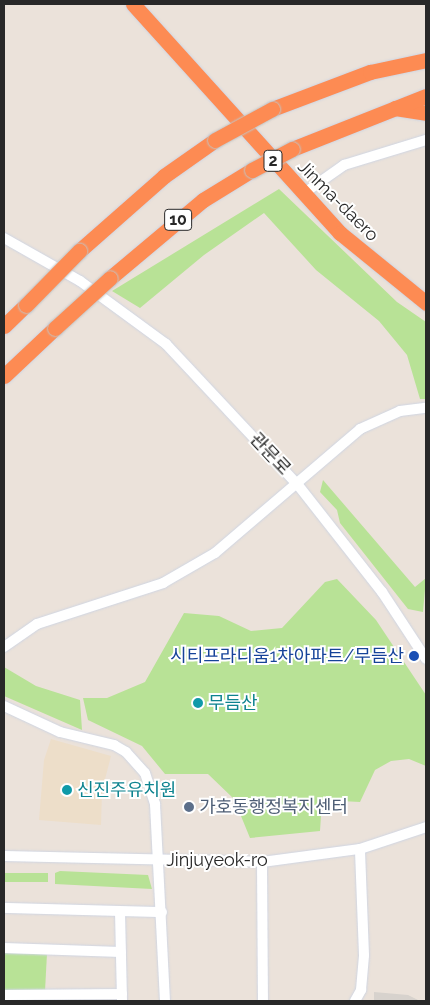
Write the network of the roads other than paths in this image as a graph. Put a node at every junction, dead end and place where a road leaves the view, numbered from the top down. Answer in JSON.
{"nodes":[{"id":1,"x":133,"y":4,"type":"edge"},
{"id":2,"x":145,"y":4,"type":"edge"},
{"id":3,"x":426,"y":60,"type":"edge"},
{"id":4,"x":426,"y":96,"type":"edge"},
{"id":5,"x":391,"y":107,"type":"junction"},
{"id":6,"x":426,"y":112,"type":"edge"},
{"id":7,"x":426,"y":140,"type":"edge"},
{"id":8,"x":310,"y":189,"type":"junction"},
{"id":9,"x":4,"y":238,"type":"edge"},
{"id":10,"x":426,"y":291,"type":"edge"},
{"id":11,"x":426,"y":302,"type":"edge"},
{"id":12,"x":4,"y":326,"type":"edge"},
{"id":13,"x":4,"y":376,"type":"edge"},
{"id":14,"x":426,"y":408,"type":"edge"},
{"id":15,"x":298,"y":485,"type":"junction"},
{"id":16,"x":4,"y":646,"type":"edge"},
{"id":17,"x":426,"y":658,"type":"edge"},
{"id":18,"x":4,"y":706,"type":"edge"},
{"id":19,"x":426,"y":827,"type":"edge"},
{"id":20,"x":360,"y":849,"type":"junction"},
{"id":21,"x":4,"y":856,"type":"edge"},
{"id":22,"x":160,"y":860,"type":"junction"},
{"id":23,"x":262,"y":862,"type":"junction"},
{"id":24,"x":4,"y":908,"type":"edge"},
{"id":25,"x":120,"y":912,"type":"junction"},
{"id":26,"x":162,"y":912,"type":"junction"},
{"id":27,"x":4,"y":948,"type":"edge"},
{"id":28,"x":121,"y":952,"type":"junction"},
{"id":29,"x":4,"y":995,"type":"edge"},
{"id":30,"x":122,"y":998,"type":"edge"},
{"id":31,"x":165,"y":1001,"type":"edge"},
{"id":32,"x":263,"y":1001,"type":"edge"},
{"id":33,"x":355,"y":1001,"type":"edge"}],
"edges":[{"from":1,"to":11,"type":"highway","name":"Jinma-daero","number":"2"},
{"from":2,"to":8,"type":"highway","name":"Jinma-daero","number":"2"},
{"from":3,"to":12,"type":"highway","number":"10","bridge":true},
{"from":4,"to":5,"type":"highway","number":"10"},
{"from":5,"to":6,"type":"highway"},
{"from":5,"to":13,"type":"highway","number":"10","bridge":true},
{"from":7,"to":8,"type":"street"},
{"from":8,"to":10,"type":"highway","name":"Jinma-daero","number":"2"},
{"from":9,"to":15,"type":"street","name":"관문로"},
{"from":14,"to":15,"type":"street"},
{"from":15,"to":16,"type":"street"},
{"from":15,"to":17,"type":"street","name":"관문로"},
{"from":18,"to":22,"type":"street"},
{"from":19,"to":20,"type":"street","name":"Jinjuyeok-ro"},
{"from":20,"to":23,"type":"street","name":"Jinjuyeok-ro"},
{"from":20,"to":33,"type":"street"},
{"from":21,"to":22,"type":"street","name":"Jinjuyeok-ro"},
{"from":22,"to":23,"type":"street","name":"Jinjuyeok-ro"},
{"from":22,"to":26,"type":"street"},
{"from":23,"to":32,"type":"street"},
{"from":24,"to":25,"type":"street"},
{"from":25,"to":26,"type":"street"},
{"from":25,"to":28,"type":"street"},
{"from":26,"to":31,"type":"street"},
{"from":27,"to":28,"type":"street"},
{"from":28,"to":30,"type":"street"},
{"from":29,"to":30,"type":"street"}]}
